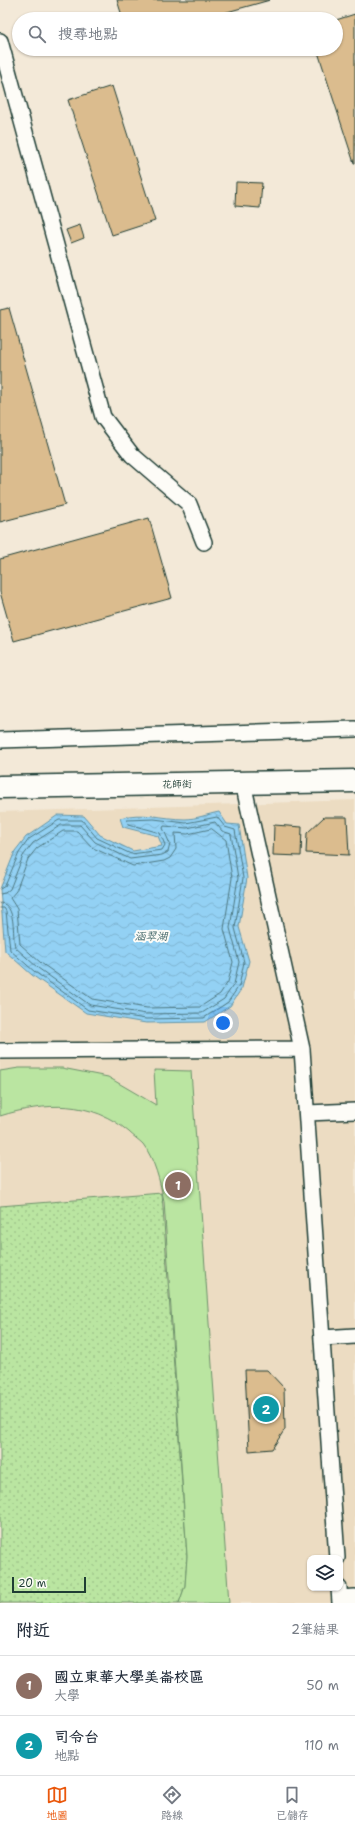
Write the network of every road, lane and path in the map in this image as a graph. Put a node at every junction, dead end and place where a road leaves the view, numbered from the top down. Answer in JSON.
{"nodes":[{"id":1,"x":0,"y":42,"type":"edge"},
{"id":2,"x":204,"y":542,"type":"dead end"},
{"id":3,"x":355,"y":729,"type":"edge"},
{"id":4,"x":0,"y":740,"type":"edge"},
{"id":5,"x":355,"y":781,"type":"edge"},
{"id":6,"x":243,"y":783,"type":"junction"},
{"id":7,"x":0,"y":787,"type":"edge"},
{"id":8,"x":302,"y":1049,"type":"junction"},
{"id":9,"x":0,"y":1051,"type":"edge"},
{"id":10,"x":355,"y":1110,"type":"edge"},
{"id":11,"x":307,"y":1113,"type":"junction"},
{"id":12,"x":355,"y":1336,"type":"edge"},
{"id":13,"x":322,"y":1338,"type":"junction"},
{"id":14,"x":337,"y":1555,"type":"edge"}],
"edges":[{"from":1,"to":2,"type":"lane"},
{"from":3,"to":4,"type":"lane"},
{"from":5,"to":6,"type":"street","name":"花師街"},
{"from":6,"to":7,"type":"street","name":"花師街"},
{"from":6,"to":8,"type":"lane"},
{"from":8,"to":9,"type":"lane"},
{"from":8,"to":11,"type":"lane"},
{"from":10,"to":11,"type":"lane"},
{"from":11,"to":13,"type":"lane"},
{"from":12,"to":13,"type":"lane"},
{"from":13,"to":14,"type":"lane"}]}
